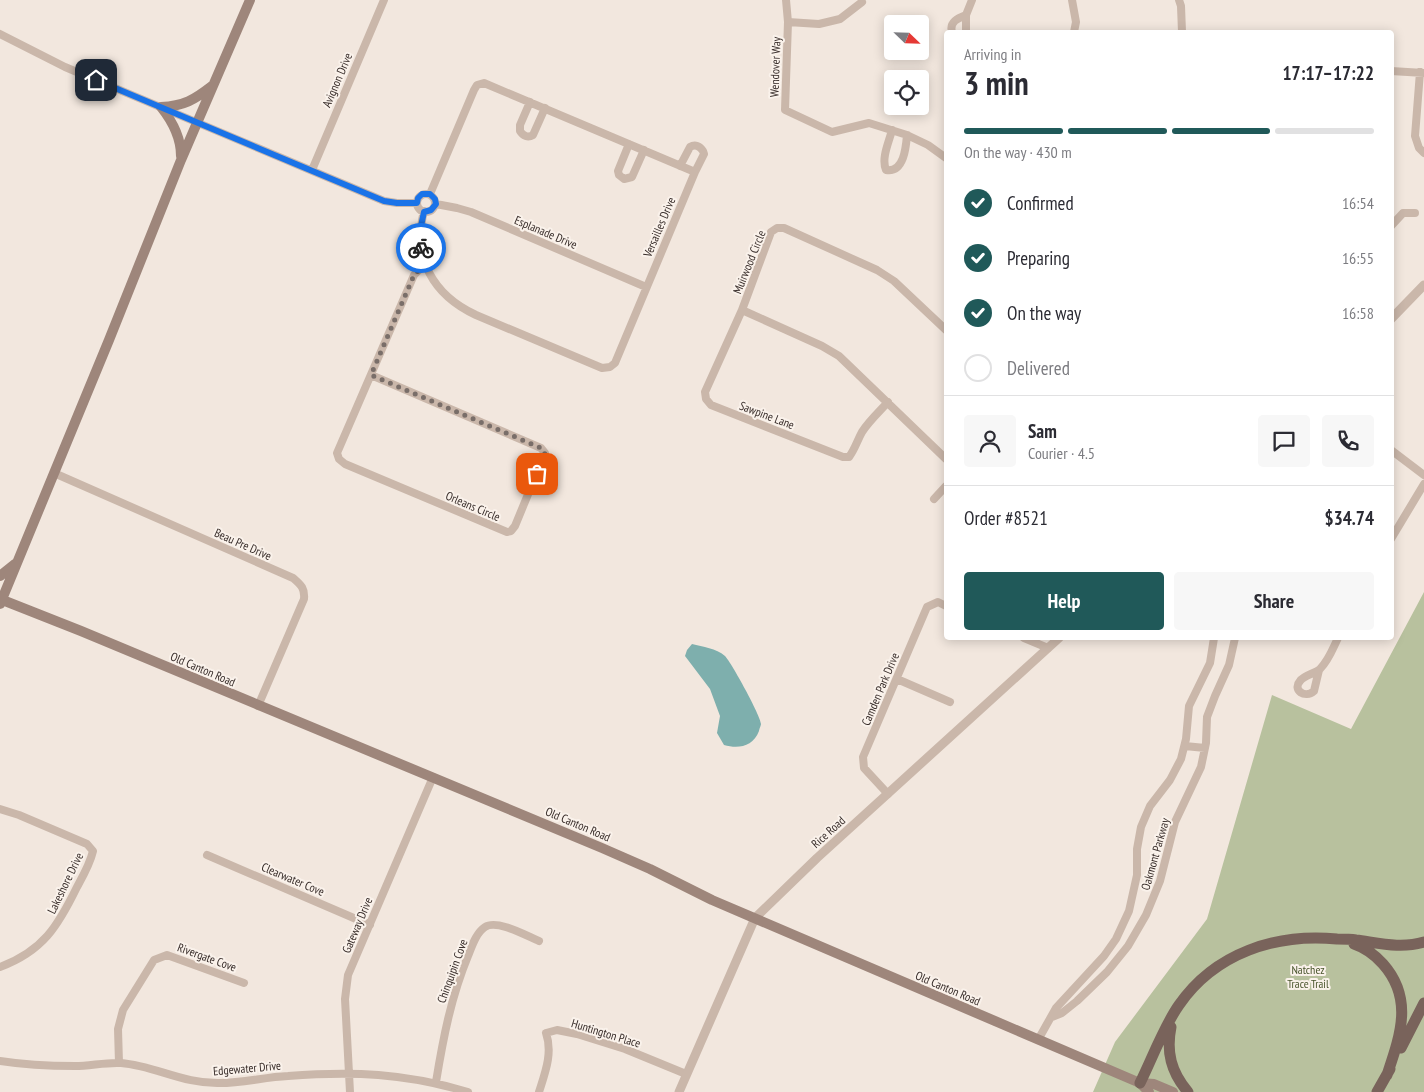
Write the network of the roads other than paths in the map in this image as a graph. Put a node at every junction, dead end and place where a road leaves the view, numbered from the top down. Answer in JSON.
{"nodes":[{"id":1,"x":250,"y":0,"type":"edge"},
{"id":2,"x":384,"y":0,"type":"edge"},
{"id":3,"x":786,"y":0,"type":"edge"},
{"id":4,"x":972,"y":0,"type":"edge"},
{"id":5,"x":1072,"y":0,"type":"edge"},
{"id":6,"x":1179,"y":0,"type":"edge"},
{"id":7,"x":862,"y":2,"type":"dead end"},
{"id":8,"x":966,"y":15,"type":"junction"},
{"id":9,"x":788,"y":22,"type":"junction"},
{"id":10,"x":1076,"y":22,"type":"junction"},
{"id":11,"x":952,"y":30,"type":"edge"},
{"id":12,"x":966,"y":30,"type":"edge"},
{"id":13,"x":1070,"y":30,"type":"edge"},
{"id":14,"x":1074,"y":30,"type":"edge"},
{"id":15,"x":1182,"y":30,"type":"edge"},
{"id":16,"x":0,"y":34,"type":"edge"},
{"id":17,"x":1394,"y":71,"type":"edge"},
{"id":18,"x":1422,"y":72,"type":"edge"},
{"id":19,"x":212,"y":86,"type":"junction"},
{"id":20,"x":530,"y":102,"type":"junction"},
{"id":21,"x":162,"y":107,"type":"junction"},
{"id":22,"x":545,"y":108,"type":"junction"},
{"id":23,"x":197,"y":122,"type":"junction"},
{"id":24,"x":892,"y":130,"type":"junction"},
{"id":25,"x":907,"y":135,"type":"junction"},
{"id":26,"x":629,"y":144,"type":"junction"},
{"id":27,"x":644,"y":150,"type":"junction"},
{"id":28,"x":1424,"y":153,"type":"edge"},
{"id":29,"x":944,"y":157,"type":"edge"},
{"id":30,"x":181,"y":160,"type":"junction"},
{"id":31,"x":680,"y":166,"type":"junction"},
{"id":32,"x":312,"y":170,"type":"junction"},
{"id":33,"x":695,"y":172,"type":"junction"},
{"id":34,"x":430,"y":194,"type":"junction"},
{"id":35,"x":417,"y":203,"type":"junction"},
{"id":36,"x":436,"y":204,"type":"junction"},
{"id":37,"x":424,"y":212,"type":"junction"},
{"id":38,"x":1415,"y":213,"type":"dead end"},
{"id":39,"x":1394,"y":223,"type":"edge"},
{"id":40,"x":425,"y":264,"type":"junction"},
{"id":41,"x":1424,"y":285,"type":"edge"},
{"id":42,"x":646,"y":287,"type":"junction"},
{"id":43,"x":742,"y":310,"type":"junction"},
{"id":44,"x":1394,"y":316,"type":"edge"},
{"id":45,"x":944,"y":328,"type":"edge"},
{"id":46,"x":371,"y":375,"type":"junction"},
{"id":47,"x":888,"y":402,"type":"junction"},
{"id":48,"x":1394,"y":452,"type":"edge"},
{"id":49,"x":944,"y":457,"type":"edge"},
{"id":50,"x":54,"y":473,"type":"junction"},
{"id":51,"x":1424,"y":475,"type":"edge"},
{"id":52,"x":1424,"y":484,"type":"edge"},
{"id":53,"x":944,"y":488,"type":"edge"},
{"id":54,"x":934,"y":499,"type":"dead end"},
{"id":55,"x":1394,"y":534,"type":"edge"},
{"id":56,"x":17,"y":562,"type":"junction"},
{"id":57,"x":0,"y":576,"type":"edge"},
{"id":58,"x":0,"y":602,"type":"edge"},
{"id":59,"x":944,"y":605,"type":"edge"},
{"id":60,"x":1029,"y":640,"type":"edge"},
{"id":61,"x":1057,"y":640,"type":"edge"},
{"id":62,"x":1214,"y":640,"type":"edge"},
{"id":63,"x":1235,"y":640,"type":"edge"},
{"id":64,"x":1337,"y":640,"type":"edge"},
{"id":65,"x":1048,"y":648,"type":"junction"},
{"id":66,"x":1319,"y":670,"type":"dead end"},
{"id":67,"x":897,"y":679,"type":"junction"},
{"id":68,"x":950,"y":702,"type":"dead end"},
{"id":69,"x":258,"y":706,"type":"junction"},
{"id":70,"x":1185,"y":746,"type":"junction"},
{"id":71,"x":1205,"y":748,"type":"junction"},
{"id":72,"x":433,"y":777,"type":"junction"},
{"id":73,"x":888,"y":794,"type":"junction"},
{"id":74,"x":0,"y":809,"type":"edge"},
{"id":75,"x":207,"y":855,"type":"dead end"},
{"id":76,"x":755,"y":918,"type":"junction"},
{"id":77,"x":370,"y":924,"type":"junction"},
{"id":78,"x":1123,"y":925,"type":"junction"},
{"id":79,"x":1136,"y":932,"type":"junction"},
{"id":80,"x":1344,"y":940,"type":"junction"},
{"id":81,"x":539,"y":941,"type":"dead end"},
{"id":82,"x":1424,"y":942,"type":"edge"},
{"id":83,"x":1096,"y":966,"type":"junction"},
{"id":84,"x":0,"y":967,"type":"edge"},
{"id":85,"x":1105,"y":974,"type":"junction"},
{"id":86,"x":244,"y":983,"type":"dead end"},
{"id":87,"x":1424,"y":1003,"type":"edge"},
{"id":88,"x":1175,"y":1011,"type":"junction"},
{"id":89,"x":1424,"y":1015,"type":"edge"},
{"id":90,"x":1052,"y":1017,"type":"junction"},
{"id":91,"x":1038,"y":1040,"type":"junction"},
{"id":92,"x":1402,"y":1046,"type":"junction"},
{"id":93,"x":0,"y":1061,"type":"edge"},
{"id":94,"x":119,"y":1063,"type":"junction"},
{"id":95,"x":348,"y":1072,"type":"junction"},
{"id":96,"x":686,"y":1074,"type":"junction"},
{"id":97,"x":1387,"y":1075,"type":"junction"},
{"id":98,"x":436,"y":1082,"type":"junction"},
{"id":99,"x":1140,"y":1084,"type":"junction"},
{"id":100,"x":350,"y":1092,"type":"edge"},
{"id":101,"x":468,"y":1092,"type":"edge"},
{"id":102,"x":539,"y":1092,"type":"edge"},
{"id":103,"x":679,"y":1092,"type":"edge"},
{"id":104,"x":1149,"y":1092,"type":"edge"},
{"id":105,"x":1173,"y":1092,"type":"edge"},
{"id":106,"x":1188,"y":1092,"type":"edge"},
{"id":107,"x":1377,"y":1092,"type":"edge"}],
"edges":[{"from":1,"to":19,"type":"main road"},
{"from":2,"to":32,"type":"street","name":"Avignon Drive"},
{"from":3,"to":9,"type":"street","name":"Wendover Way"},
{"from":4,"to":8,"type":"street"},
{"from":5,"to":10,"type":"street"},
{"from":6,"to":15,"type":"street"},
{"from":7,"to":9,"type":"street"},
{"from":8,"to":11,"type":"street"},
{"from":8,"to":12,"type":"street"},
{"from":9,"to":24,"type":"street","name":"Wendover Way"},
{"from":10,"to":13,"type":"street"},
{"from":10,"to":14,"type":"street"},
{"from":16,"to":21,"type":"street"},
{"from":17,"to":18,"type":"street"},
{"from":18,"to":28,"type":"street"},
{"from":19,"to":21,"type":"main road"},
{"from":19,"to":23,"type":"main road"},
{"from":20,"to":22,"type":"street"},
{"from":20,"to":22,"type":"street"},
{"from":20,"to":34,"type":"street"},
{"from":21,"to":23,"type":"street"},
{"from":21,"to":30,"type":"main road"},
{"from":22,"to":26,"type":"street"},
{"from":23,"to":30,"type":"main road"},
{"from":23,"to":32,"type":"street"},
{"from":24,"to":25,"type":"street","name":"Wendover Way"},
{"from":24,"to":25,"type":"street"},
{"from":25,"to":29,"type":"street","name":"Wendover Way"},
{"from":26,"to":27,"type":"street"},
{"from":26,"to":27,"type":"street"},
{"from":27,"to":31,"type":"street"},
{"from":30,"to":50,"type":"main road"},
{"from":31,"to":33,"type":"street"},
{"from":31,"to":33,"type":"street","name":"Versailles Drive"},
{"from":32,"to":35,"type":"street"},
{"from":33,"to":42,"type":"street","name":"Versailles Drive"},
{"from":34,"to":35,"type":"street"},
{"from":34,"to":36,"type":"street"},
{"from":35,"to":37,"type":"street"},
{"from":36,"to":37,"type":"street"},
{"from":36,"to":42,"type":"street","name":"Esplanade Drive"},
{"from":37,"to":40,"type":"street","name":"Versailles Drive"},
{"from":38,"to":39,"type":"street"},
{"from":40,"to":42,"type":"street","name":"Versailles Drive"},
{"from":40,"to":46,"type":"street","name":"Orleans Circle"},
{"from":41,"to":44,"type":"street"},
{"from":43,"to":45,"type":"street","name":"Muirwood Circle"},
{"from":43,"to":47,"type":"street","name":"Muirwood Circle"},
{"from":43,"to":47,"type":"street","name":"Sawpine Lane"},
{"from":46,"to":46,"type":"street","name":"Orleans Circle"},
{"from":47,"to":49,"type":"street","name":"Muirwood Circle"},
{"from":48,"to":51,"type":"street"},
{"from":50,"to":56,"type":"main road"},
{"from":50,"to":69,"type":"street","name":"Beau Pre Drive"},
{"from":52,"to":55,"type":"street"},
{"from":53,"to":54,"type":"street"},
{"from":56,"to":57,"type":"main road"},
{"from":56,"to":58,"type":"main road"},
{"from":58,"to":69,"type":"main road","name":"Old Canton Road"},
{"from":59,"to":67,"type":"street","name":"Camden Park Drive"},
{"from":60,"to":65,"type":"street"},
{"from":61,"to":65,"type":"street","name":"Rice Road"},
{"from":62,"to":70,"type":"street","name":"Oakmont Parkway"},
{"from":63,"to":71,"type":"street","name":"Oakmont Parkway"},
{"from":64,"to":66,"type":"street"},
{"from":65,"to":73,"type":"street","name":"Rice Road"},
{"from":67,"to":68,"type":"street"},
{"from":67,"to":73,"type":"street","name":"Camden Park Drive"},
{"from":69,"to":72,"type":"main road","name":"Old Canton Road"},
{"from":70,"to":71,"type":"street"},
{"from":70,"to":78,"type":"street","name":"Oakmont Parkway"},
{"from":71,"to":79,"type":"street","name":"Oakmont Parkway"},
{"from":72,"to":76,"type":"main road","name":"Old Canton Road"},
{"from":72,"to":77,"type":"street","name":"Gateway Drive"},
{"from":73,"to":76,"type":"street","name":"Rice Road"},
{"from":74,"to":84,"type":"street","name":"Lakeshore Drive"},
{"from":75,"to":77,"type":"street","name":"Clearwater Cove"},
{"from":76,"to":91,"type":"main road","name":"Old Canton Road"},
{"from":76,"to":96,"type":"street","name":"Rice Road"},
{"from":77,"to":95,"type":"street","name":"Gateway Drive"},
{"from":78,"to":79,"type":"street"},
{"from":78,"to":83,"type":"street","name":"Oakmont Parkway"},
{"from":79,"to":85,"type":"street","name":"Oakmont Parkway"},
{"from":80,"to":82,"type":"main road"},
{"from":80,"to":88,"type":"main road"},
{"from":80,"to":97,"type":"main road"},
{"from":81,"to":98,"type":"street","name":"Chinquipin Cove"},
{"from":83,"to":85,"type":"street"},
{"from":83,"to":90,"type":"street","name":"Oakmont Parkway"},
{"from":85,"to":90,"type":"street","name":"Oakmont Parkway"},
{"from":86,"to":94,"type":"street","name":"Rivergate Cove"},
{"from":87,"to":92,"type":"main road"},
{"from":88,"to":99,"type":"main road"},
{"from":88,"to":106,"type":"main road"},
{"from":89,"to":92,"type":"main road"},
{"from":90,"to":91,"type":"street","name":"Oakmont Parkway"},
{"from":91,"to":99,"type":"main road","name":"Old Canton Road"},
{"from":92,"to":97,"type":"main road"},
{"from":93,"to":94,"type":"street","name":"Edgewater Drive"},
{"from":94,"to":95,"type":"street","name":"Edgewater Drive"},
{"from":95,"to":98,"type":"street","name":"Edgewater Drive"},
{"from":95,"to":100,"type":"street","name":"Gateway Drive"},
{"from":96,"to":102,"type":"street","name":"Huntington Place"},
{"from":96,"to":103,"type":"street","name":"Rice Road"},
{"from":97,"to":107,"type":"main road"},
{"from":98,"to":101,"type":"street","name":"Edgewater Drive"},
{"from":99,"to":104,"type":"main road","name":"Old Canton Road"},
{"from":99,"to":105,"type":"main road","name":"Old Canton Road"}]}
